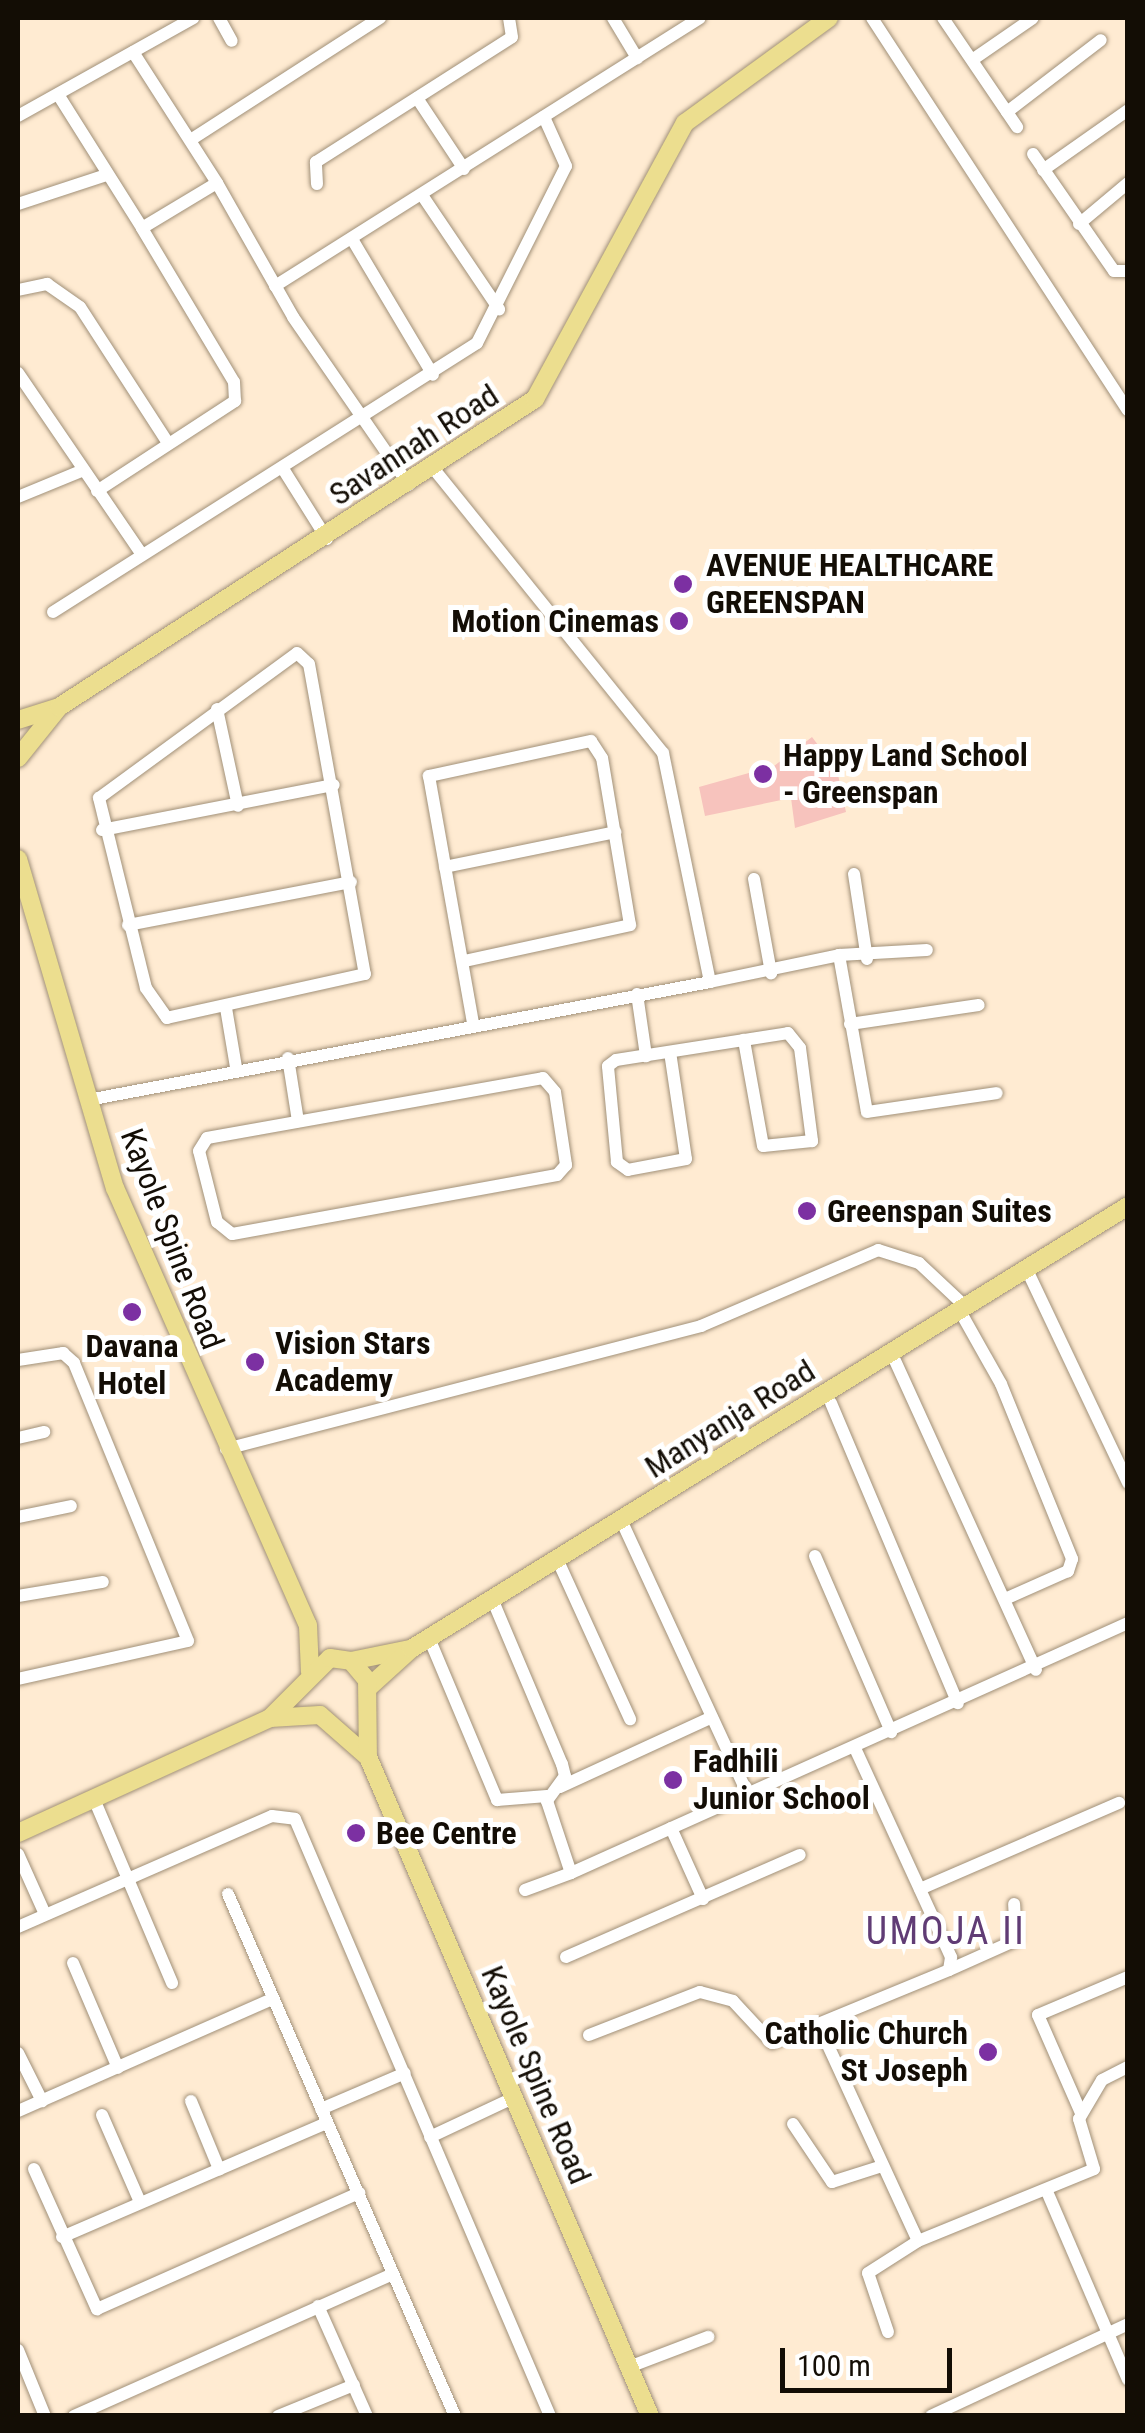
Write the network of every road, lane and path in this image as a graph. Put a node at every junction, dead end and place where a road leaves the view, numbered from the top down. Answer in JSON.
{"nodes":[{"id":1,"x":193,"y":18,"type":"edge"},
{"id":2,"x":218,"y":18,"type":"edge"},
{"id":3,"x":380,"y":18,"type":"edge"},
{"id":4,"x":508,"y":18,"type":"edge"},
{"id":5,"x":613,"y":18,"type":"edge"},
{"id":6,"x":700,"y":18,"type":"edge"},
{"id":7,"x":829,"y":18,"type":"edge"},
{"id":8,"x":872,"y":18,"type":"edge"},
{"id":9,"x":943,"y":18,"type":"edge"},
{"id":10,"x":1029,"y":19,"type":"edge"},
{"id":11,"x":362,"y":22,"type":"edge"},
{"id":12,"x":1101,"y":40,"type":"dead end"},
{"id":13,"x":232,"y":41,"type":"dead end"},
{"id":14,"x":133,"y":52,"type":"junction"},
{"id":15,"x":637,"y":58,"type":"junction"},
{"id":16,"x":975,"y":58,"type":"junction"},
{"id":17,"x":59,"y":96,"type":"junction"},
{"id":18,"x":417,"y":98,"type":"junction"},
{"id":19,"x":1128,"y":110,"type":"edge"},
{"id":20,"x":1007,"y":112,"type":"junction"},
{"id":21,"x":18,"y":113,"type":"edge"},
{"id":22,"x":544,"y":117,"type":"junction"},
{"id":23,"x":1017,"y":127,"type":"dead end"},
{"id":24,"x":192,"y":139,"type":"junction"},
{"id":25,"x":1033,"y":154,"type":"dead end"},
{"id":26,"x":464,"y":170,"type":"junction"},
{"id":27,"x":1043,"y":170,"type":"junction"},
{"id":28,"x":106,"y":175,"type":"junction"},
{"id":29,"x":216,"y":183,"type":"junction"},
{"id":30,"x":1128,"y":183,"type":"edge"},
{"id":31,"x":318,"y":184,"type":"dead end"},
{"id":32,"x":422,"y":195,"type":"junction"},
{"id":33,"x":18,"y":204,"type":"edge"},
{"id":34,"x":1078,"y":224,"type":"junction"},
{"id":35,"x":142,"y":228,"type":"junction"},
{"id":36,"x":352,"y":238,"type":"junction"},
{"id":37,"x":1123,"y":272,"type":"edge"},
{"id":38,"x":276,"y":286,"type":"junction"},
{"id":39,"x":1128,"y":287,"type":"edge"},
{"id":40,"x":18,"y":290,"type":"edge"},
{"id":41,"x":499,"y":309,"type":"junction"},
{"id":42,"x":18,"y":373,"type":"edge"},
{"id":43,"x":432,"y":375,"type":"junction"},
{"id":44,"x":1128,"y":410,"type":"edge"},
{"id":45,"x":360,"y":421,"type":"junction"},
{"id":46,"x":168,"y":443,"type":"junction"},
{"id":47,"x":435,"y":470,"type":"junction"},
{"id":48,"x":80,"y":471,"type":"junction"},
{"id":49,"x":284,"y":472,"type":"junction"},
{"id":50,"x":409,"y":485,"type":"junction"},
{"id":51,"x":97,"y":491,"type":"junction"},
{"id":52,"x":18,"y":497,"type":"edge"},
{"id":53,"x":326,"y":538,"type":"junction"},
{"id":54,"x":142,"y":555,"type":"junction"},
{"id":55,"x":54,"y":612,"type":"dead end"},
{"id":56,"x":217,"y":709,"type":"junction"},
{"id":57,"x":19,"y":744,"type":"edge"},
{"id":58,"x":334,"y":785,"type":"junction"},
{"id":59,"x":238,"y":806,"type":"junction"},
{"id":60,"x":102,"y":830,"type":"junction"},
{"id":61,"x":615,"y":832,"type":"junction"},
{"id":62,"x":18,"y":860,"type":"edge"},
{"id":63,"x":445,"y":868,"type":"junction"},
{"id":64,"x":854,"y":874,"type":"dead end"},
{"id":65,"x":754,"y":879,"type":"dead end"},
{"id":66,"x":351,"y":882,"type":"junction"},
{"id":67,"x":128,"y":925,"type":"junction"},
{"id":68,"x":927,"y":950,"type":"dead end"},
{"id":69,"x":839,"y":955,"type":"junction"},
{"id":70,"x":867,"y":958,"type":"junction"},
{"id":71,"x":464,"y":961,"type":"junction"},
{"id":72,"x":771,"y":973,"type":"junction"},
{"id":73,"x":710,"y":982,"type":"junction"},
{"id":74,"x":637,"y":994,"type":"junction"},
{"id":75,"x":979,"y":1005,"type":"dead end"},
{"id":76,"x":226,"y":1008,"type":"junction"},
{"id":77,"x":473,"y":1024,"type":"junction"},
{"id":78,"x":850,"y":1024,"type":"junction"},
{"id":79,"x":744,"y":1040,"type":"junction"},
{"id":80,"x":670,"y":1052,"type":"junction"},
{"id":81,"x":646,"y":1056,"type":"junction"},
{"id":82,"x":288,"y":1058,"type":"junction"},
{"id":83,"x":236,"y":1068,"type":"junction"},
{"id":84,"x":997,"y":1094,"type":"dead end"},
{"id":85,"x":88,"y":1100,"type":"junction"},
{"id":86,"x":298,"y":1121,"type":"junction"},
{"id":87,"x":1128,"y":1206,"type":"edge"},
{"id":88,"x":1027,"y":1270,"type":"junction"},
{"id":89,"x":964,"y":1310,"type":"junction"},
{"id":90,"x":892,"y":1354,"type":"junction"},
{"id":91,"x":18,"y":1360,"type":"edge"},
{"id":92,"x":831,"y":1403,"type":"dead end"},
{"id":93,"x":44,"y":1432,"type":"dead end"},
{"id":94,"x":18,"y":1438,"type":"edge"},
{"id":95,"x":226,"y":1449,"type":"junction"},
{"id":96,"x":1128,"y":1483,"type":"edge"},
{"id":97,"x":71,"y":1506,"type":"dead end"},
{"id":98,"x":18,"y":1517,"type":"edge"},
{"id":99,"x":622,"y":1522,"type":"junction"},
{"id":100,"x":815,"y":1556,"type":"dead end"},
{"id":101,"x":558,"y":1561,"type":"junction"},
{"id":102,"x":103,"y":1582,"type":"dead end"},
{"id":103,"x":18,"y":1596,"type":"edge"},
{"id":104,"x":1007,"y":1598,"type":"junction"},
{"id":105,"x":493,"y":1601,"type":"junction"},
{"id":106,"x":1128,"y":1624,"type":"edge"},
{"id":107,"x":308,"y":1625,"type":"junction"},
{"id":108,"x":430,"y":1638,"type":"junction"},
{"id":109,"x":410,"y":1648,"type":"junction"},
{"id":110,"x":347,"y":1660,"type":"junction"},
{"id":111,"x":1036,"y":1670,"type":"junction"},
{"id":112,"x":308,"y":1677,"type":"junction"},
{"id":113,"x":18,"y":1679,"type":"edge"},
{"id":114,"x":367,"y":1693,"type":"junction"},
{"id":115,"x":958,"y":1703,"type":"junction"},
{"id":116,"x":324,"y":1717,"type":"junction"},
{"id":117,"x":712,"y":1717,"type":"junction"},
{"id":118,"x":270,"y":1718,"type":"junction"},
{"id":119,"x":630,"y":1719,"type":"dead end"},
{"id":120,"x":890,"y":1732,"type":"junction"},
{"id":121,"x":855,"y":1748,"type":"junction"},
{"id":122,"x":368,"y":1757,"type":"junction"},
{"id":123,"x":552,"y":1792,"type":"junction"},
{"id":124,"x":748,"y":1795,"type":"junction"},
{"id":125,"x":94,"y":1798,"type":"junction"},
{"id":126,"x":1120,"y":1803,"type":"dead end"},
{"id":127,"x":672,"y":1828,"type":"junction"},
{"id":128,"x":18,"y":1833,"type":"edge"},
{"id":129,"x":18,"y":1854,"type":"edge"},
{"id":130,"x":800,"y":1855,"type":"dead end"},
{"id":131,"x":571,"y":1873,"type":"junction"},
{"id":132,"x":126,"y":1875,"type":"junction"},
{"id":133,"x":920,"y":1889,"type":"junction"},
{"id":134,"x":525,"y":1890,"type":"dead end"},
{"id":135,"x":228,"y":1894,"type":"dead end"},
{"id":136,"x":703,"y":1898,"type":"junction"},
{"id":137,"x":1014,"y":1904,"type":"dead end"},
{"id":138,"x":45,"y":1914,"type":"junction"},
{"id":139,"x":18,"y":1926,"type":"edge"},
{"id":140,"x":566,"y":1958,"type":"dead end"},
{"id":141,"x":73,"y":1964,"type":"dead end"},
{"id":142,"x":948,"y":1970,"type":"junction"},
{"id":143,"x":1128,"y":1977,"type":"edge"},
{"id":144,"x":172,"y":1982,"type":"dead end"},
{"id":145,"x":272,"y":1998,"type":"junction"},
{"id":146,"x":820,"y":2028,"type":"junction"},
{"id":147,"x":589,"y":2035,"type":"dead end"},
{"id":148,"x":18,"y":2053,"type":"edge"},
{"id":149,"x":1128,"y":2067,"type":"edge"},
{"id":150,"x":118,"y":2068,"type":"junction"},
{"id":151,"x":404,"y":2072,"type":"junction"},
{"id":152,"x":513,"y":2098,"type":"junction"},
{"id":153,"x":42,"y":2101,"type":"junction"},
{"id":154,"x":192,"y":2101,"type":"dead end"},
{"id":155,"x":321,"y":2109,"type":"junction"},
{"id":156,"x":18,"y":2111,"type":"edge"},
{"id":157,"x":1081,"y":2113,"type":"junction"},
{"id":158,"x":102,"y":2115,"type":"dead end"},
{"id":159,"x":327,"y":2123,"type":"junction"},
{"id":160,"x":793,"y":2124,"type":"dead end"},
{"id":161,"x":430,"y":2136,"type":"junction"},
{"id":162,"x":879,"y":2166,"type":"junction"},
{"id":163,"x":34,"y":2169,"type":"dead end"},
{"id":164,"x":219,"y":2169,"type":"junction"},
{"id":165,"x":360,"y":2193,"type":"junction"},
{"id":166,"x":1048,"y":2194,"type":"junction"},
{"id":167,"x":140,"y":2202,"type":"junction"},
{"id":168,"x":62,"y":2237,"type":"junction"},
{"id":169,"x":918,"y":2241,"type":"junction"},
{"id":170,"x":393,"y":2274,"type":"junction"},
{"id":171,"x":318,"y":2306,"type":"junction"},
{"id":172,"x":1128,"y":2324,"type":"edge"},
{"id":173,"x":888,"y":2332,"type":"dead end"},
{"id":174,"x":1108,"y":2333,"type":"junction"},
{"id":175,"x":708,"y":2337,"type":"dead end"},
{"id":176,"x":18,"y":2350,"type":"edge"},
{"id":177,"x":629,"y":2367,"type":"junction"},
{"id":178,"x":1128,"y":2380,"type":"edge"},
{"id":179,"x":354,"y":2385,"type":"junction"},
{"id":180,"x":45,"y":2416,"type":"edge"},
{"id":181,"x":74,"y":2416,"type":"edge"},
{"id":182,"x":278,"y":2416,"type":"edge"},
{"id":183,"x":367,"y":2416,"type":"edge"},
{"id":184,"x":455,"y":2416,"type":"edge"},
{"id":185,"x":550,"y":2416,"type":"edge"},
{"id":186,"x":650,"y":2416,"type":"edge"},
{"id":187,"x":932,"y":2416,"type":"edge"}],
"edges":[{"from":1,"to":14,"type":"street"},
{"from":2,"to":13,"type":"street"},
{"from":3,"to":11,"type":"street"},
{"from":4,"to":18,"type":"street"},
{"from":5,"to":15,"type":"street"},
{"from":6,"to":15,"type":"street"},
{"from":7,"to":47,"type":"main road","name":"Savannah Road"},
{"from":8,"to":44,"type":"street"},
{"from":9,"to":16,"type":"street"},
{"from":10,"to":16,"type":"street"},
{"from":11,"to":24,"type":"street"},
{"from":12,"to":20,"type":"street"},
{"from":14,"to":17,"type":"street"},
{"from":14,"to":24,"type":"street"},
{"from":15,"to":22,"type":"street"},
{"from":16,"to":20,"type":"street"},
{"from":17,"to":21,"type":"street"},
{"from":17,"to":28,"type":"street"},
{"from":18,"to":26,"type":"street"},
{"from":18,"to":31,"type":"street"},
{"from":19,"to":27,"type":"street"},
{"from":20,"to":23,"type":"street"},
{"from":22,"to":26,"type":"street"},
{"from":22,"to":41,"type":"street"},
{"from":24,"to":29,"type":"street"},
{"from":25,"to":27,"type":"street"},
{"from":26,"to":32,"type":"street"},
{"from":27,"to":34,"type":"street"},
{"from":28,"to":33,"type":"street"},
{"from":28,"to":35,"type":"street"},
{"from":29,"to":35,"type":"street"},
{"from":29,"to":38,"type":"street"},
{"from":30,"to":34,"type":"street"},
{"from":32,"to":36,"type":"street"},
{"from":32,"to":41,"type":"street"},
{"from":34,"to":37,"type":"street"},
{"from":35,"to":46,"type":"street"},
{"from":36,"to":38,"type":"street"},
{"from":36,"to":43,"type":"street"},
{"from":37,"to":39,"type":"street"},
{"from":38,"to":45,"type":"street"},
{"from":40,"to":46,"type":"street"},
{"from":41,"to":43,"type":"street"},
{"from":42,"to":48,"type":"street"},
{"from":43,"to":45,"type":"street"},
{"from":45,"to":49,"type":"street"},
{"from":45,"to":50,"type":"street"},
{"from":46,"to":51,"type":"street"},
{"from":47,"to":50,"type":"main road","name":"Savannah Road"},
{"from":47,"to":73,"type":"street"},
{"from":48,"to":51,"type":"street"},
{"from":48,"to":52,"type":"street"},
{"from":49,"to":53,"type":"street"},
{"from":49,"to":54,"type":"street"},
{"from":50,"to":53,"type":"main road","name":"Savannah Road"},
{"from":51,"to":54,"type":"street"},
{"from":53,"to":57,"type":"main road","name":"Savannah Road"},
{"from":54,"to":55,"type":"street"},
{"from":56,"to":58,"type":"street"},
{"from":56,"to":59,"type":"street"},
{"from":56,"to":60,"type":"street"},
{"from":58,"to":59,"type":"street"},
{"from":58,"to":66,"type":"street"},
{"from":59,"to":60,"type":"street"},
{"from":60,"to":67,"type":"street"},
{"from":61,"to":63,"type":"street"},
{"from":61,"to":63,"type":"street"},
{"from":61,"to":71,"type":"street"},
{"from":62,"to":85,"type":"main road","name":"Kayole Spine Road"},
{"from":63,"to":71,"type":"street"},
{"from":64,"to":70,"type":"street"},
{"from":65,"to":72,"type":"street"},
{"from":66,"to":67,"type":"street"},
{"from":66,"to":76,"type":"street"},
{"from":67,"to":76,"type":"street"},
{"from":68,"to":70,"type":"street"},
{"from":69,"to":70,"type":"street"},
{"from":69,"to":72,"type":"street"},
{"from":69,"to":78,"type":"street"},
{"from":71,"to":77,"type":"street"},
{"from":72,"to":73,"type":"street"},
{"from":73,"to":74,"type":"street"},
{"from":74,"to":77,"type":"street"},
{"from":74,"to":81,"type":"street"},
{"from":75,"to":78,"type":"street"},
{"from":76,"to":83,"type":"street"},
{"from":77,"to":82,"type":"street"},
{"from":78,"to":84,"type":"street"},
{"from":79,"to":79,"type":"street"},
{"from":79,"to":80,"type":"street"},
{"from":80,"to":81,"type":"street"},
{"from":80,"to":81,"type":"street"},
{"from":82,"to":83,"type":"street"},
{"from":82,"to":86,"type":"street"},
{"from":83,"to":85,"type":"street"},
{"from":85,"to":95,"type":"main road","name":"Kayole Spine Road"},
{"from":86,"to":86,"type":"street"},
{"from":87,"to":88,"type":"main road","name":"Manyanja Road"},
{"from":88,"to":89,"type":"main road","name":"Manyanja Road"},
{"from":88,"to":96,"type":"street"},
{"from":89,"to":90,"type":"main road","name":"Manyanja Road"},
{"from":89,"to":95,"type":"street"},
{"from":89,"to":104,"type":"street"},
{"from":90,"to":99,"type":"main road","name":"Manyanja Road"},
{"from":90,"to":104,"type":"street"},
{"from":91,"to":113,"type":"street"},
{"from":92,"to":115,"type":"street"},
{"from":93,"to":94,"type":"street"},
{"from":95,"to":107,"type":"main road","name":"Kayole Spine Road"},
{"from":97,"to":98,"type":"street"},
{"from":99,"to":101,"type":"main road","name":"Manyanja Road"},
{"from":99,"to":117,"type":"street"},
{"from":100,"to":120,"type":"street"},
{"from":101,"to":105,"type":"main road","name":"Manyanja Road"},
{"from":101,"to":119,"type":"street"},
{"from":102,"to":103,"type":"street"},
{"from":104,"to":111,"type":"street"},
{"from":105,"to":108,"type":"main road","name":"Manyanja Road"},
{"from":105,"to":123,"type":"street"},
{"from":106,"to":111,"type":"street"},
{"from":107,"to":110,"type":"main road"},
{"from":107,"to":112,"type":"main road"},
{"from":108,"to":109,"type":"main road","name":"Manyanja Road"},
{"from":108,"to":123,"type":"street"},
{"from":109,"to":110,"type":"main road"},
{"from":109,"to":114,"type":"main road","name":"Manyanja Road"},
{"from":110,"to":112,"type":"main road"},
{"from":110,"to":114,"type":"main road"},
{"from":111,"to":115,"type":"street"},
{"from":112,"to":116,"type":"main road"},
{"from":112,"to":118,"type":"main road"},
{"from":114,"to":116,"type":"main road","name":"Manyanja Road"},
{"from":114,"to":122,"type":"main road"},
{"from":115,"to":120,"type":"street"},
{"from":116,"to":118,"type":"main road"},
{"from":116,"to":122,"type":"main road"},
{"from":117,"to":123,"type":"street"},
{"from":117,"to":124,"type":"street"},
{"from":118,"to":125,"type":"main road"},
{"from":120,"to":121,"type":"street"},
{"from":121,"to":124,"type":"street"},
{"from":121,"to":133,"type":"street"},
{"from":122,"to":152,"type":"main road","name":"Kayole Spine Road"},
{"from":123,"to":131,"type":"street"},
{"from":124,"to":127,"type":"street"},
{"from":125,"to":128,"type":"main road"},
{"from":125,"to":132,"type":"street"},
{"from":126,"to":133,"type":"street"},
{"from":127,"to":131,"type":"street"},
{"from":127,"to":136,"type":"street"},
{"from":129,"to":138,"type":"street"},
{"from":130,"to":136,"type":"street"},
{"from":131,"to":134,"type":"street"},
{"from":132,"to":138,"type":"street"},
{"from":132,"to":144,"type":"street"},
{"from":132,"to":151,"type":"street"},
{"from":133,"to":142,"type":"street"},
{"from":135,"to":145,"type":"street"},
{"from":136,"to":140,"type":"street"},
{"from":137,"to":142,"type":"street"},
{"from":138,"to":139,"type":"street"},
{"from":141,"to":150,"type":"street"},
{"from":142,"to":146,"type":"street"},
{"from":143,"to":157,"type":"street"},
{"from":145,"to":150,"type":"street"},
{"from":145,"to":155,"type":"street"},
{"from":146,"to":147,"type":"street"},
{"from":146,"to":162,"type":"street"},
{"from":148,"to":153,"type":"street"},
{"from":149,"to":157,"type":"street"},
{"from":150,"to":153,"type":"street"},
{"from":151,"to":155,"type":"street"},
{"from":151,"to":161,"type":"street"},
{"from":152,"to":161,"type":"street"},
{"from":152,"to":177,"type":"main road","name":"Kayole Spine Road"},
{"from":153,"to":156,"type":"street"},
{"from":154,"to":164,"type":"street"},
{"from":155,"to":159,"type":"street"},
{"from":157,"to":166,"type":"street"},
{"from":158,"to":167,"type":"street"},
{"from":159,"to":164,"type":"street"},
{"from":159,"to":165,"type":"street"},
{"from":160,"to":162,"type":"street"},
{"from":161,"to":185,"type":"street"},
{"from":162,"to":169,"type":"street"},
{"from":163,"to":168,"type":"street"},
{"from":164,"to":167,"type":"street"},
{"from":165,"to":168,"type":"street"},
{"from":165,"to":170,"type":"street"},
{"from":166,"to":169,"type":"street"},
{"from":166,"to":174,"type":"street"},
{"from":167,"to":168,"type":"street"},
{"from":169,"to":173,"type":"street"},
{"from":170,"to":171,"type":"street"},
{"from":170,"to":184,"type":"street"},
{"from":171,"to":179,"type":"street"},
{"from":171,"to":181,"type":"street"},
{"from":172,"to":174,"type":"street"},
{"from":174,"to":178,"type":"street"},
{"from":174,"to":187,"type":"street"},
{"from":175,"to":177,"type":"street"},
{"from":176,"to":180,"type":"street"},
{"from":177,"to":186,"type":"main road","name":"Kayole Spine Road"},
{"from":179,"to":182,"type":"street"},
{"from":179,"to":183,"type":"street"}]}
